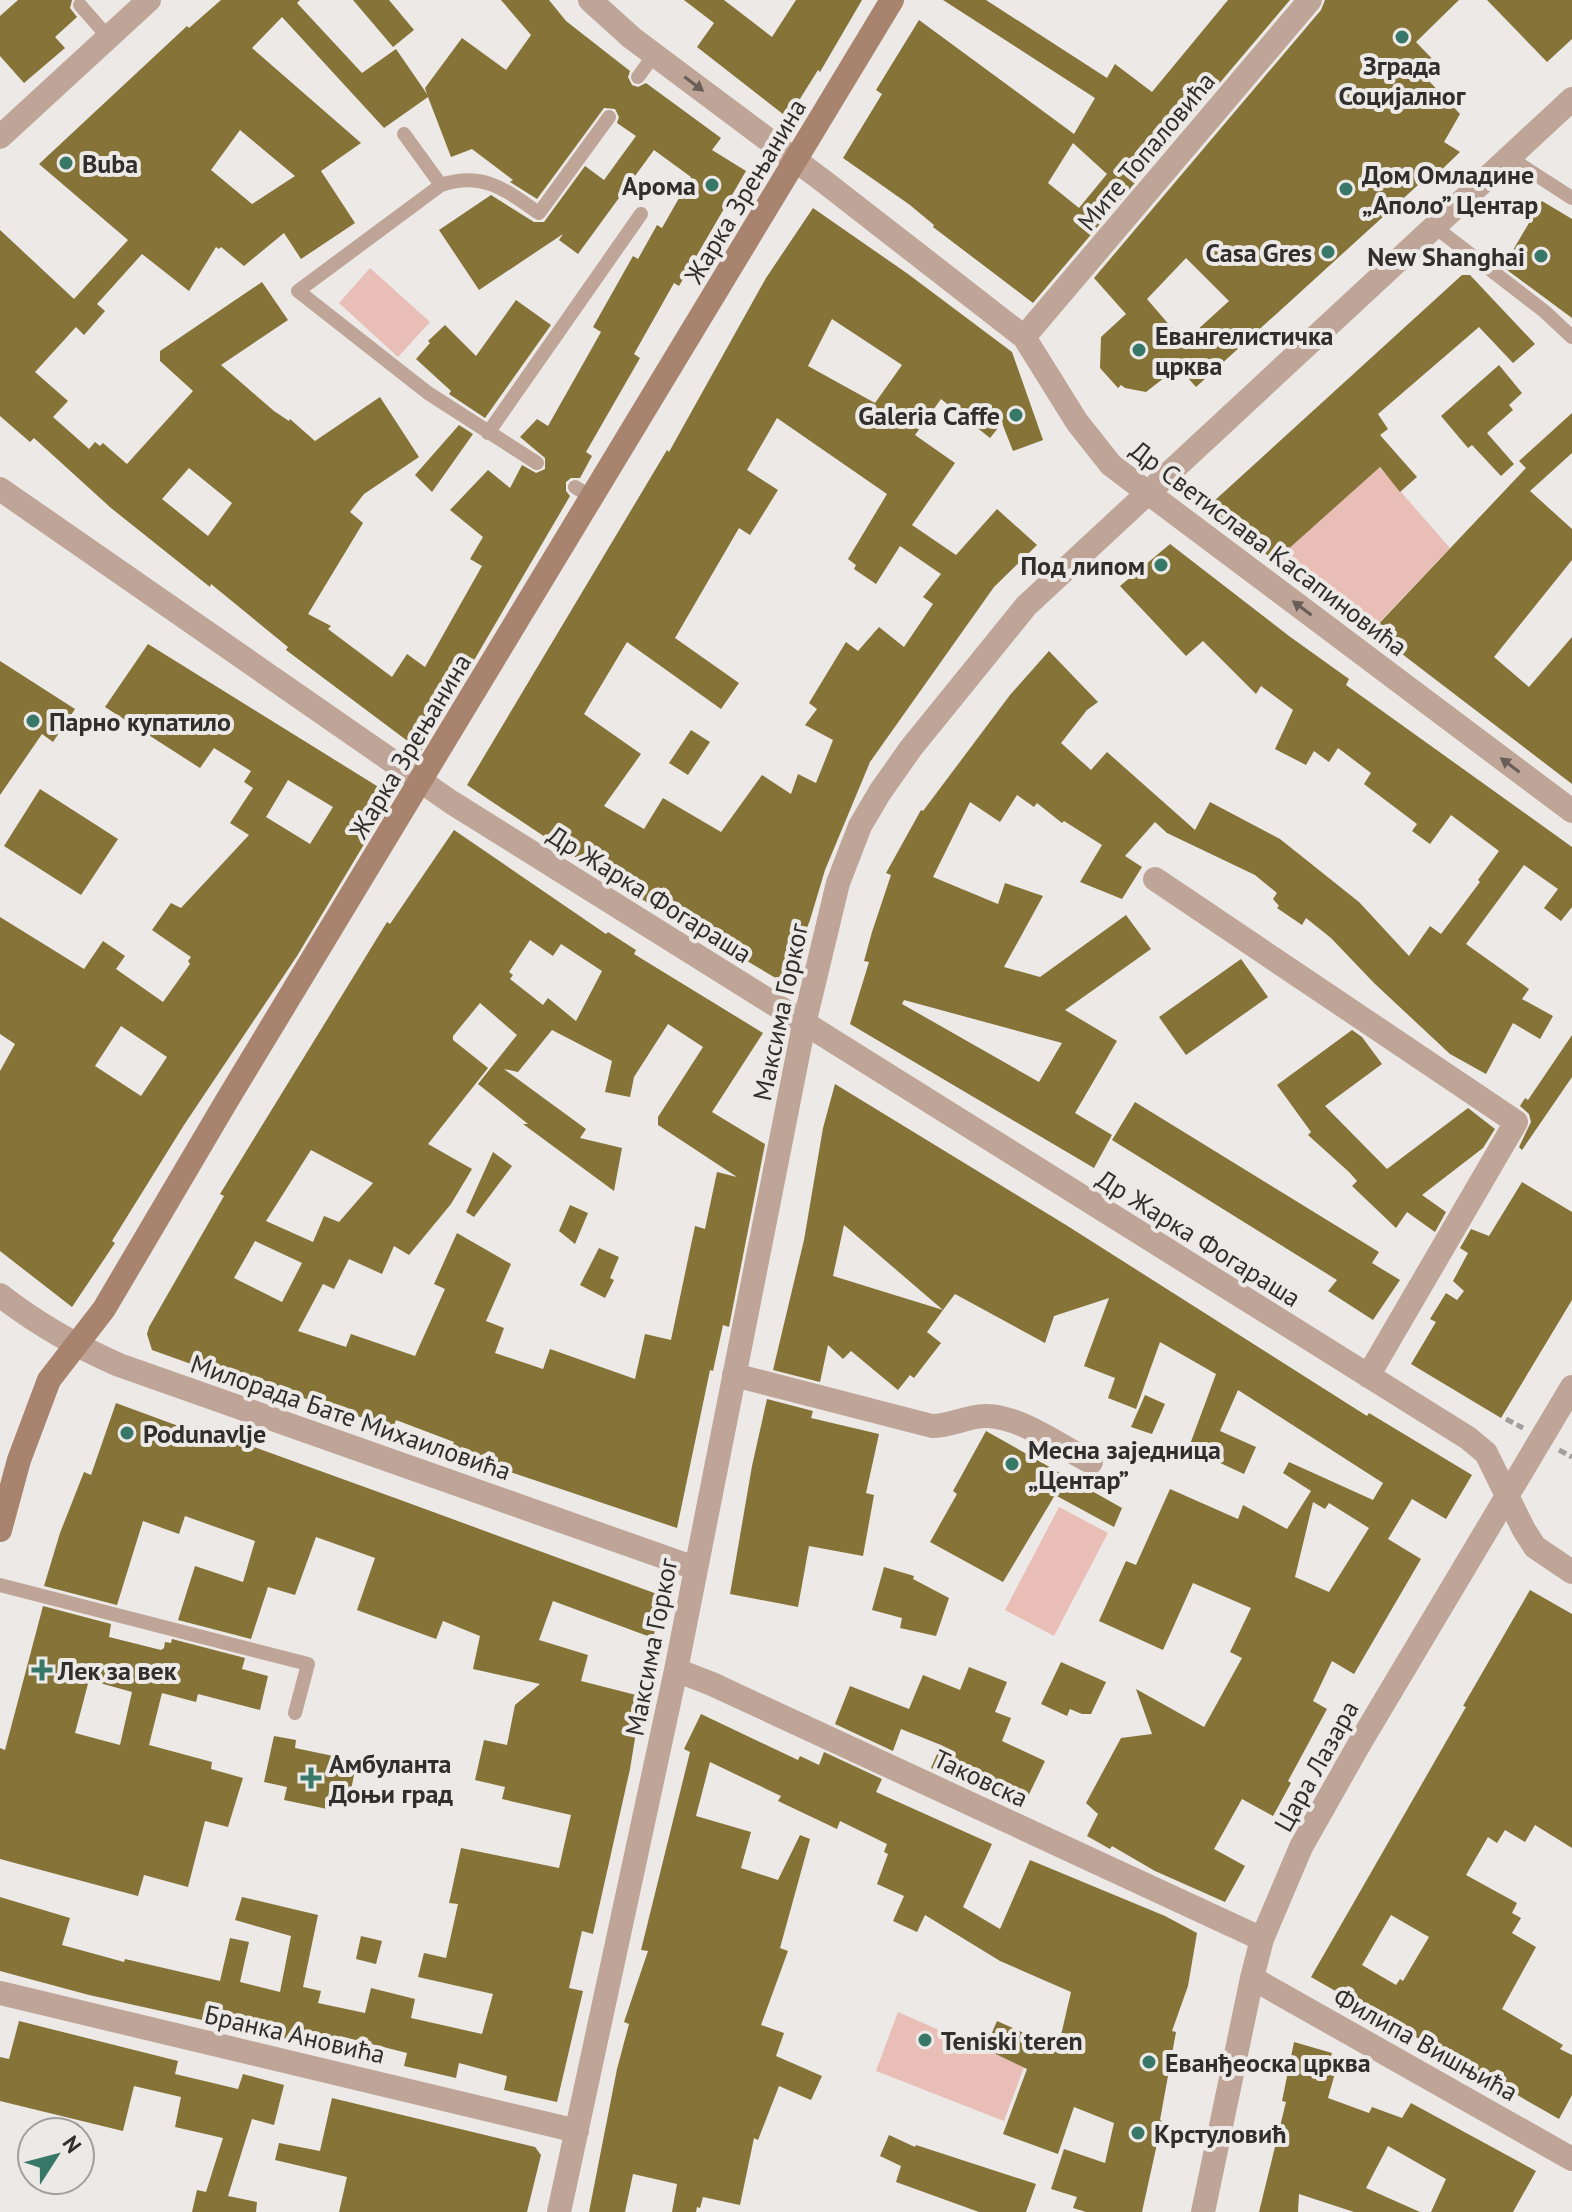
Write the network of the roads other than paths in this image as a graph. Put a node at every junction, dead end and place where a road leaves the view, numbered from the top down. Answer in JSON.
{"nodes":[{"id":1,"x":149,"y":0,"type":"edge"},
{"id":2,"x":590,"y":0,"type":"edge"},
{"id":3,"x":892,"y":0,"type":"edge"},
{"id":4,"x":1310,"y":0,"type":"edge"},
{"id":5,"x":80,"y":5,"type":"dead end"},
{"id":6,"x":108,"y":37,"type":"junction"},
{"id":7,"x":654,"y":55,"type":"junction"},
{"id":8,"x":638,"y":77,"type":"dead end"},
{"id":9,"x":1572,"y":99,"type":"edge"},
{"id":10,"x":609,"y":117,"type":"dead end"},
{"id":11,"x":404,"y":134,"type":"dead end"},
{"id":12,"x":0,"y":137,"type":"edge"},
{"id":13,"x":1510,"y":158,"type":"junction"},
{"id":14,"x":797,"y":161,"type":"junction"},
{"id":15,"x":441,"y":185,"type":"junction"},
{"id":16,"x":1572,"y":198,"type":"edge"},
{"id":17,"x":641,"y":214,"type":"dead end"},
{"id":18,"x":1435,"y":227,"type":"junction"},
{"id":19,"x":1024,"y":337,"type":"junction"},
{"id":20,"x":1572,"y":337,"type":"edge"},
{"id":21,"x":488,"y":433,"type":"junction"},
{"id":22,"x":537,"y":463,"type":"dead end"},
{"id":23,"x":0,"y":489,"type":"edge"},
{"id":24,"x":1149,"y":494,"type":"junction"},
{"id":25,"x":420,"y":782,"type":"junction"},
{"id":26,"x":1572,"y":811,"type":"edge"},
{"id":27,"x":1155,"y":879,"type":"dead end"},
{"id":28,"x":804,"y":1024,"type":"junction"},
{"id":29,"x":0,"y":1295,"type":"edge"},
{"id":30,"x":76,"y":1345,"type":"junction"},
{"id":31,"x":734,"y":1375,"type":"junction"},
{"id":32,"x":1368,"y":1376,"type":"junction"},
{"id":33,"x":1572,"y":1387,"type":"edge"},
{"id":34,"x":1091,"y":1462,"type":"dead end"},
{"id":35,"x":1508,"y":1497,"type":"junction"},
{"id":36,"x":0,"y":1530,"type":"edge"},
{"id":37,"x":695,"y":1568,"type":"junction"},
{"id":38,"x":1572,"y":1572,"type":"edge"},
{"id":39,"x":0,"y":1585,"type":"edge"},
{"id":40,"x":676,"y":1670,"type":"junction"},
{"id":41,"x":295,"y":1713,"type":"dead end"},
{"id":42,"x":1262,"y":1939,"type":"junction"},
{"id":43,"x":1252,"y":1978,"type":"junction"},
{"id":44,"x":0,"y":1993,"type":"edge"},
{"id":45,"x":577,"y":2131,"type":"junction"},
{"id":46,"x":1572,"y":2159,"type":"edge"},
{"id":47,"x":559,"y":2212,"type":"edge"},
{"id":48,"x":1203,"y":2212,"type":"edge"}],
"edges":[{"from":1,"to":6,"type":"street"},
{"from":2,"to":7,"type":"street","name":"Др Светислава Касапиновића"},
{"from":3,"to":14,"type":"street","name":"Жарка Зрењанина"},
{"from":4,"to":19,"type":"street","name":"Мите Топаловића"},
{"from":5,"to":6,"type":"lane"},
{"from":6,"to":12,"type":"street"},
{"from":7,"to":8,"type":"lane"},
{"from":7,"to":14,"type":"street","name":"Др Светислава Касапиновића","one_way":true},
{"from":9,"to":13,"type":"street","name":"Максима Горког"},
{"from":10,"to":15,"type":"lane"},
{"from":11,"to":15,"type":"lane"},
{"from":13,"to":16,"type":"lane"},
{"from":13,"to":18,"type":"street","name":"Максима Горког"},
{"from":14,"to":19,"type":"street","name":"Др Светислава Касапиновића"},
{"from":14,"to":25,"type":"street","name":"Жарка Зрењанина"},
{"from":15,"to":21,"type":"lane"},
{"from":17,"to":21,"type":"lane"},
{"from":18,"to":20,"type":"lane"},
{"from":18,"to":24,"type":"street","name":"Максима Горког"},
{"from":19,"to":24,"type":"street","name":"Др Светислава Касапиновића"},
{"from":21,"to":22,"type":"lane"},
{"from":23,"to":25,"type":"street","name":"Др Жарка Фогараша"},
{"from":26,"to":24,"type":"street","name":"Др Светислава Касапиновића","one_way":true},
{"from":24,"to":28,"type":"street","name":"Максима Горког"},
{"from":25,"to":28,"type":"street","name":"Др Жарка Фогараша"},
{"from":25,"to":30,"type":"street","name":"Жарка Зрењанина"},
{"from":27,"to":32,"type":"street"},
{"from":28,"to":31,"type":"street","name":"Максима Горког"},
{"from":28,"to":32,"type":"street","name":"Др Жарка Фогараша"},
{"from":29,"to":30,"type":"street","name":"Милорада Бате Михаиловића"},
{"from":30,"to":36,"type":"street","name":"Жарка Зрењанина"},
{"from":30,"to":37,"type":"street","name":"Милорада Бате Михаиловића"},
{"from":31,"to":34,"type":"street"},
{"from":31,"to":37,"type":"street","name":"Максима Горког"},
{"from":32,"to":35,"type":"street","name":"Др Жарка Фогараша"},
{"from":33,"to":35,"type":"street","name":"Цара Лазара"},
{"from":35,"to":38,"type":"street","name":"Др Жарка Фогараша"},
{"from":35,"to":42,"type":"street","name":"Цара Лазара"},
{"from":37,"to":40,"type":"street","name":"Максима Горког"},
{"from":39,"to":41,"type":"lane"},
{"from":40,"to":42,"type":"street","name":"Таковска"},
{"from":40,"to":45,"type":"street","name":"Максима Горког"},
{"from":42,"to":43,"type":"street","name":"Цара Лазара"},
{"from":43,"to":46,"type":"street","name":"Филипа Вишњића"},
{"from":43,"to":48,"type":"street","name":"Цара Лазара"},
{"from":44,"to":45,"type":"street","name":"Бранка Ановића"},
{"from":45,"to":47,"type":"street","name":"Максима Горког"}]}
